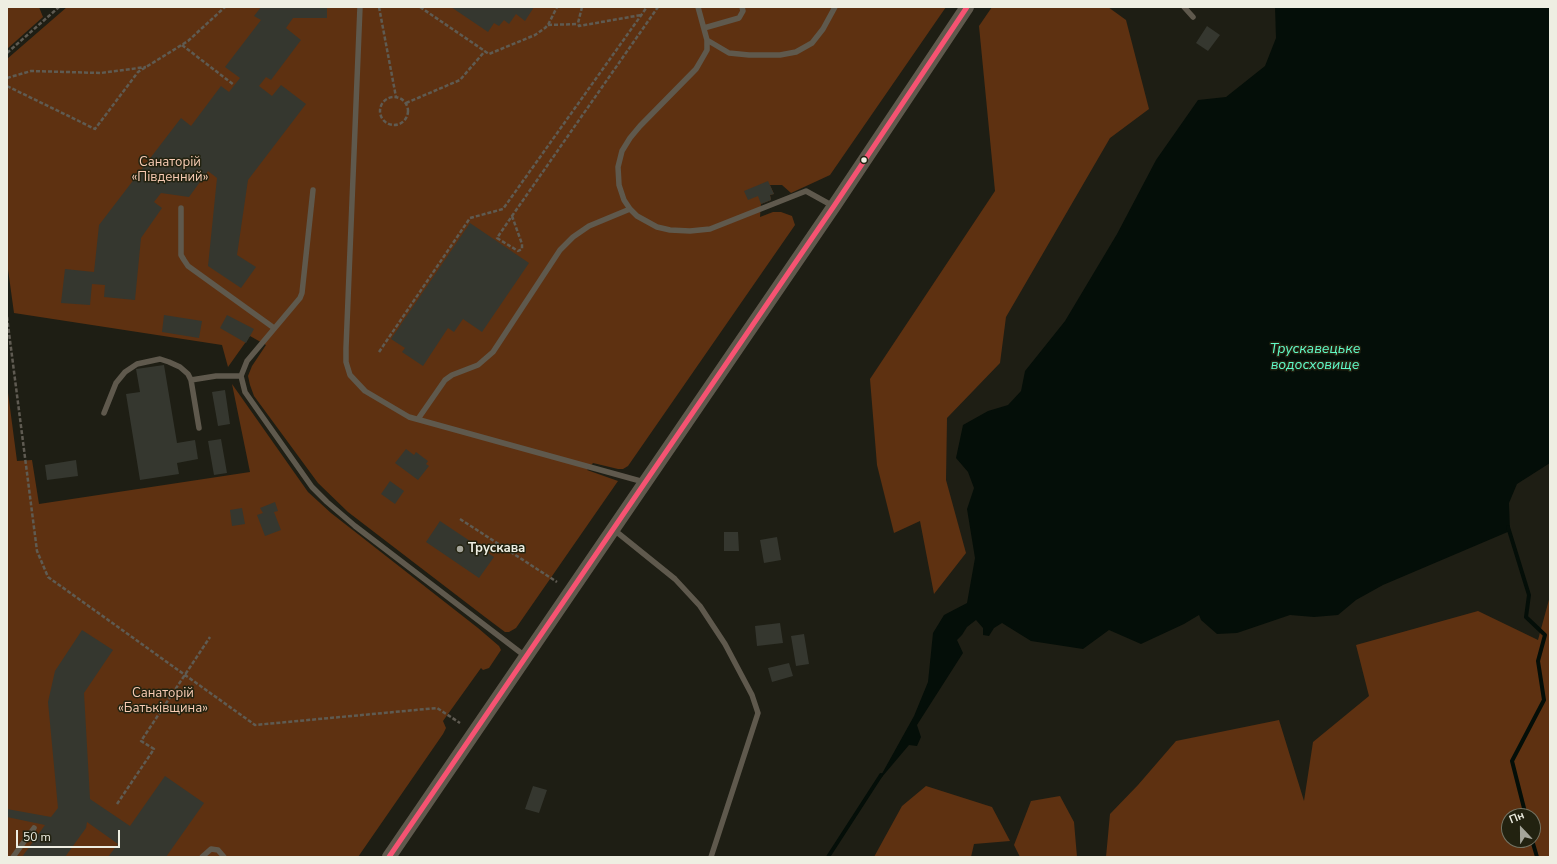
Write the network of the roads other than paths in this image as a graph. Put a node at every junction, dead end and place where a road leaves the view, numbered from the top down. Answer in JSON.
{"nodes":[{"id":1,"x":360,"y":7,"type":"edge"},
{"id":2,"x":698,"y":7,"type":"edge"},
{"id":3,"x":742,"y":7,"type":"edge"},
{"id":4,"x":835,"y":7,"type":"edge"},
{"id":5,"x":967,"y":7,"type":"edge"},
{"id":6,"x":1184,"y":7,"type":"edge"},
{"id":7,"x":1193,"y":17,"type":"dead end"},
{"id":8,"x":704,"y":28,"type":"junction"},
{"id":9,"x":707,"y":40,"type":"junction"},
{"id":10,"x":313,"y":190,"type":"dead end"},
{"id":11,"x":834,"y":206,"type":"junction"},
{"id":12,"x":181,"y":208,"type":"dead end"},
{"id":13,"x":630,"y":209,"type":"junction"},
{"id":14,"x":274,"y":328,"type":"junction"},
{"id":15,"x":241,"y":376,"type":"junction"},
{"id":16,"x":191,"y":380,"type":"junction"},
{"id":17,"x":104,"y":413,"type":"dead end"},
{"id":18,"x":418,"y":419,"type":"junction"},
{"id":19,"x":198,"y":428,"type":"dead end"},
{"id":20,"x":644,"y":482,"type":"junction"},
{"id":21,"x":613,"y":529,"type":"junction"},
{"id":22,"x":525,"y":656,"type":"junction"},
{"id":23,"x":34,"y":828,"type":"dead end"},
{"id":24,"x":13,"y":857,"type":"edge"},
{"id":25,"x":202,"y":857,"type":"edge"},
{"id":26,"x":224,"y":857,"type":"edge"},
{"id":27,"x":389,"y":857,"type":"edge"},
{"id":28,"x":711,"y":857,"type":"edge"}],
"edges":[{"from":1,"to":18,"type":"lane"},
{"from":2,"to":8,"type":"lane"},
{"from":3,"to":8,"type":"lane"},
{"from":4,"to":9,"type":"lane"},
{"from":5,"to":11,"type":"street"},
{"from":6,"to":7,"type":"lane"},
{"from":8,"to":9,"type":"lane"},
{"from":9,"to":13,"type":"lane"},
{"from":10,"to":14,"type":"lane"},
{"from":11,"to":13,"type":"lane"},
{"from":11,"to":20,"type":"street"},
{"from":12,"to":14,"type":"lane"},
{"from":13,"to":18,"type":"lane"},
{"from":14,"to":15,"type":"lane"},
{"from":15,"to":16,"type":"lane"},
{"from":15,"to":22,"type":"lane"},
{"from":16,"to":17,"type":"lane"},
{"from":16,"to":19,"type":"lane"},
{"from":18,"to":20,"type":"lane"},
{"from":20,"to":21,"type":"street"},
{"from":21,"to":22,"type":"street"},
{"from":21,"to":28,"type":"lane"},
{"from":22,"to":27,"type":"street"},
{"from":23,"to":24,"type":"lane"},
{"from":25,"to":26,"type":"lane"}]}
